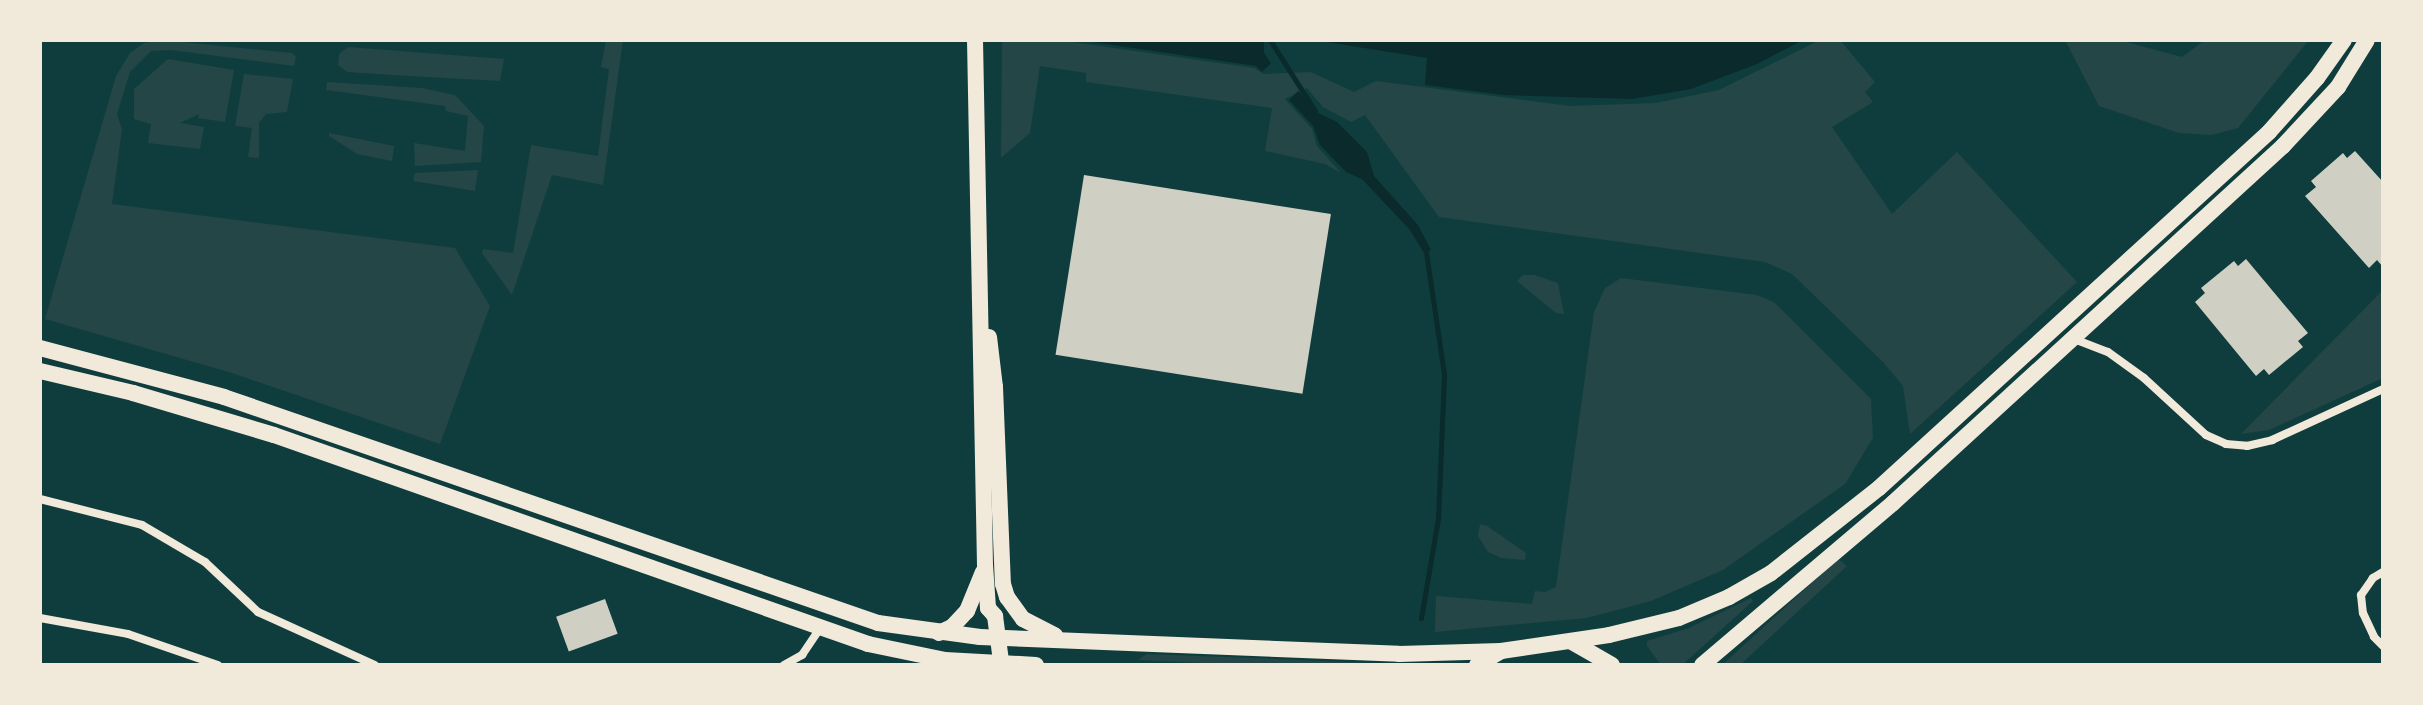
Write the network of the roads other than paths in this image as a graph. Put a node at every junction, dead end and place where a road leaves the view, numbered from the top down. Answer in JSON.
{"nodes":[{"id":1,"x":975,"y":40,"type":"edge"},
{"id":2,"x":2344,"y":40,"type":"edge"},
{"id":3,"x":2367,"y":40,"type":"edge"},
{"id":4,"x":983,"y":321,"type":"junction"},
{"id":5,"x":2073,"y":338,"type":"junction"},
{"id":6,"x":40,"y":348,"type":"edge"},
{"id":7,"x":40,"y":371,"type":"edge"},
{"id":8,"x":2383,"y":389,"type":"edge"},
{"id":9,"x":40,"y":499,"type":"edge"},
{"id":10,"x":985,"y":565,"type":"junction"},
{"id":11,"x":2383,"y":572,"type":"edge"},
{"id":12,"x":40,"y":618,"type":"edge"},
{"id":13,"x":820,"y":628,"type":"junction"},
{"id":14,"x":939,"y":633,"type":"junction"},
{"id":15,"x":996,"y":638,"type":"junction"},
{"id":16,"x":1078,"y":640,"type":"junction"},
{"id":17,"x":1571,"y":642,"type":"junction"},
{"id":18,"x":2383,"y":646,"type":"edge"},
{"id":19,"x":1501,"y":651,"type":"junction"},
{"id":20,"x":1001,"y":661,"type":"junction"},
{"id":21,"x":218,"y":665,"type":"edge"},
{"id":22,"x":375,"y":665,"type":"edge"},
{"id":23,"x":784,"y":665,"type":"edge"},
{"id":24,"x":1036,"y":665,"type":"edge"},
{"id":25,"x":1477,"y":665,"type":"edge"},
{"id":26,"x":1612,"y":665,"type":"edge"},
{"id":27,"x":1702,"y":665,"type":"edge"}],
"edges":[{"from":1,"to":4,"type":"main road"},
{"from":2,"to":17,"type":"main road"},
{"from":3,"to":5,"type":"main road"},
{"from":4,"to":10,"type":"main road"},
{"from":4,"to":16,"type":"main road"},
{"from":5,"to":8,"type":"street"},
{"from":5,"to":27,"type":"main road"},
{"from":6,"to":14,"type":"main road"},
{"from":7,"to":13,"type":"main road"},
{"from":9,"to":22,"type":"street"},
{"from":10,"to":14,"type":"main road"},
{"from":10,"to":15,"type":"main road"},
{"from":11,"to":18,"type":"street"},
{"from":12,"to":21,"type":"street"},
{"from":13,"to":20,"type":"main road"},
{"from":13,"to":23,"type":"street"},
{"from":14,"to":15,"type":"main road"},
{"from":15,"to":16,"type":"main road"},
{"from":15,"to":20,"type":"main road"},
{"from":16,"to":19,"type":"main road"},
{"from":17,"to":19,"type":"main road"},
{"from":17,"to":26,"type":"main road"},
{"from":19,"to":25,"type":"main road"},
{"from":20,"to":24,"type":"main road"}]}
